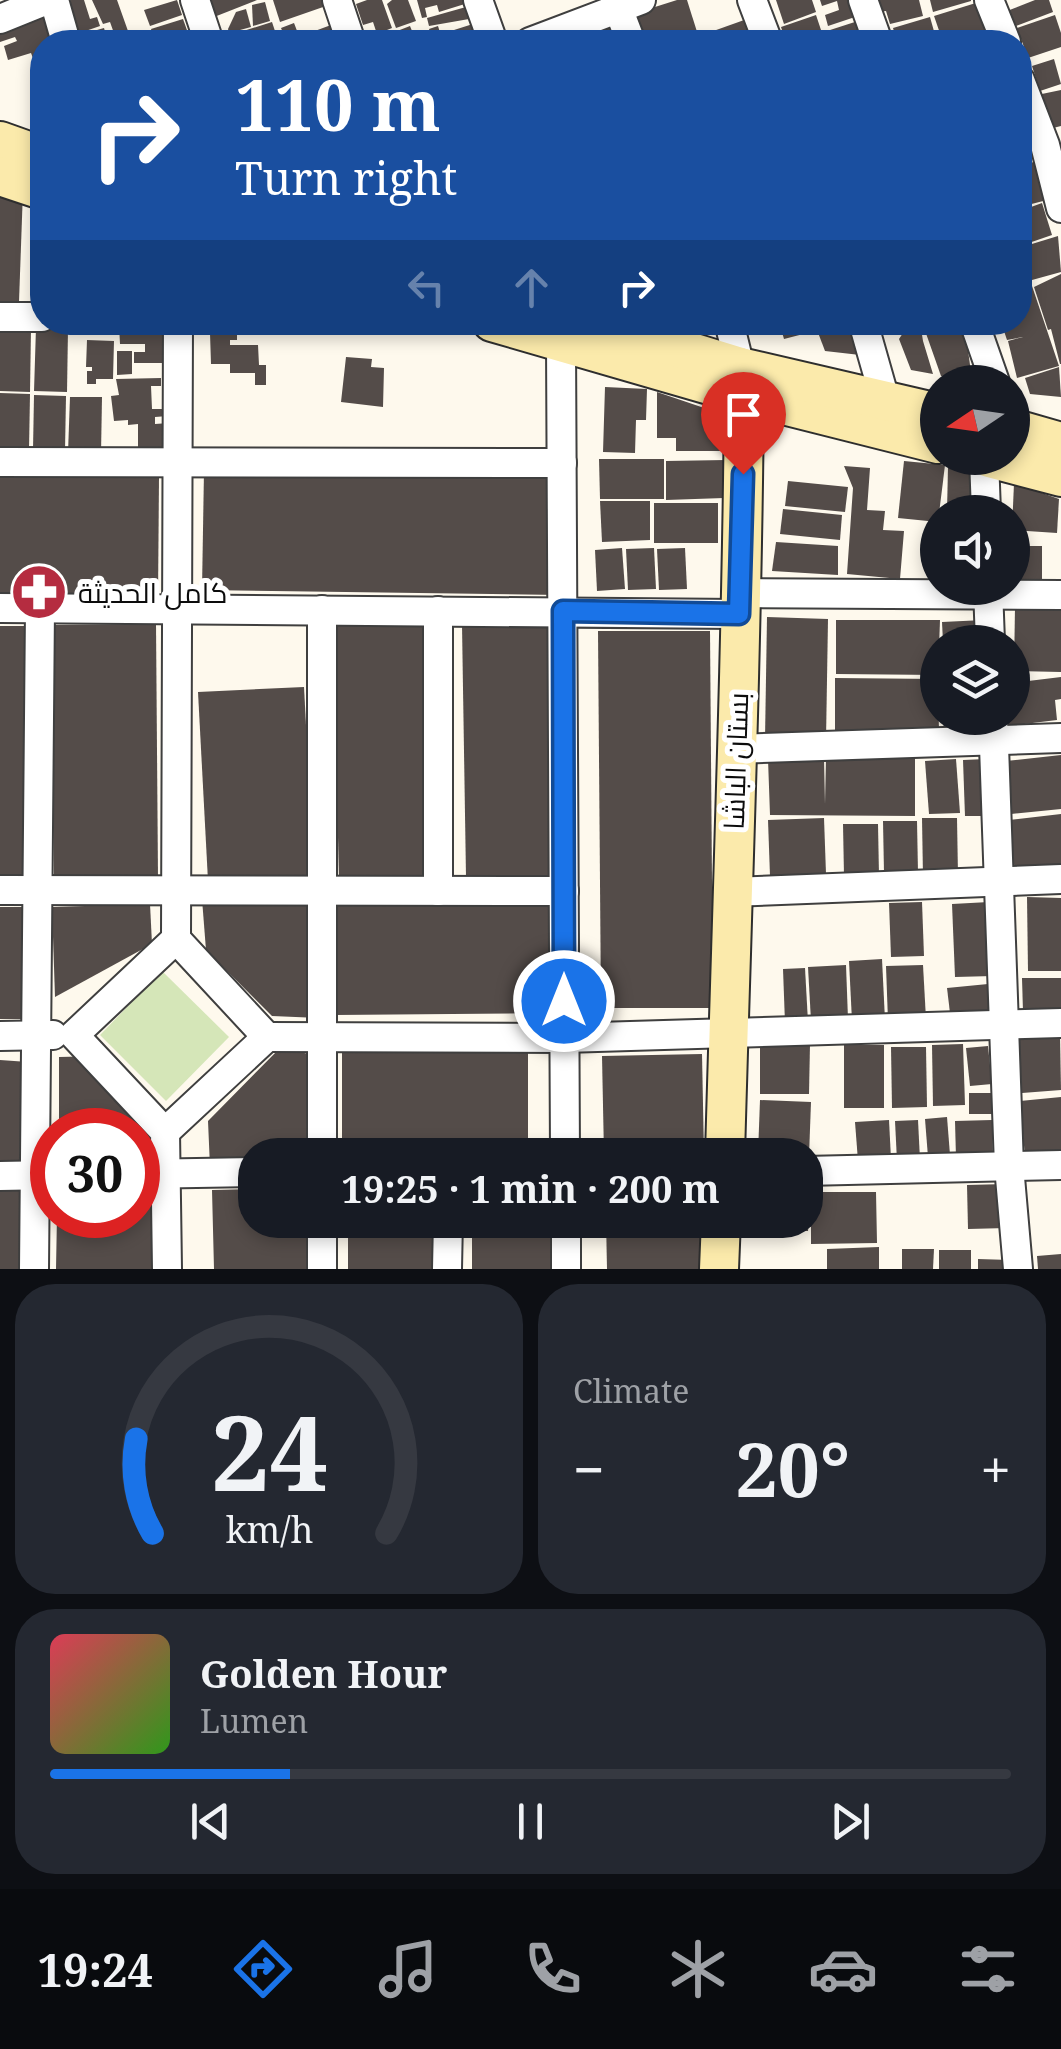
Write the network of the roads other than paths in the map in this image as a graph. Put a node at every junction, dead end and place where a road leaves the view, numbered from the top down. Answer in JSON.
{"nodes":[{"id":1,"x":50,"y":0,"type":"edge"},
{"id":2,"x":195,"y":0,"type":"edge"},
{"id":3,"x":338,"y":0,"type":"edge"},
{"id":4,"x":478,"y":0,"type":"edge"},
{"id":5,"x":752,"y":0,"type":"edge"},
{"id":6,"x":864,"y":0,"type":"edge"},
{"id":7,"x":989,"y":0,"type":"edge"},
{"id":8,"x":625,"y":3,"type":"edge"},
{"id":9,"x":0,"y":18,"type":"edge"},
{"id":10,"x":61,"y":30,"type":"edge"},
{"id":11,"x":206,"y":30,"type":"edge"},
{"id":12,"x":347,"y":30,"type":"edge"},
{"id":13,"x":489,"y":30,"type":"edge"},
{"id":14,"x":559,"y":30,"type":"edge"},
{"id":15,"x":628,"y":30,"type":"edge"},
{"id":16,"x":763,"y":30,"type":"edge"},
{"id":17,"x":874,"y":30,"type":"edge"},
{"id":18,"x":1001,"y":30,"type":"edge"},
{"id":19,"x":1032,"y":115,"type":"edge"},
{"id":20,"x":0,"y":141,"type":"edge"},
{"id":21,"x":1042,"y":145,"type":"edge"},
{"id":22,"x":30,"y":152,"type":"edge"},
{"id":23,"x":0,"y":176,"type":"edge"},
{"id":24,"x":30,"y":186,"type":"edge"},
{"id":25,"x":1061,"y":208,"type":"edge"},
{"id":26,"x":0,"y":317,"type":"edge"},
{"id":27,"x":30,"y":318,"type":"edge"},
{"id":28,"x":178,"y":335,"type":"edge"},
{"id":29,"x":577,"y":335,"type":"edge"},
{"id":30,"x":587,"y":335,"type":"edge"},
{"id":31,"x":732,"y":335,"type":"edge"},
{"id":32,"x":867,"y":335,"type":"edge"},
{"id":33,"x":979,"y":335,"type":"edge"},
{"id":34,"x":989,"y":365,"type":"edge"},
{"id":35,"x":742,"y":381,"type":"junction"},
{"id":36,"x":886,"y":403,"type":"junction"},
{"id":37,"x":920,"y":410,"type":"edge"},
{"id":38,"x":1030,"y":433,"type":"edge"},
{"id":39,"x":920,"y":438,"type":"edge"},
{"id":40,"x":1061,"y":442,"type":"edge"},
{"id":41,"x":0,"y":462,"type":"edge"},
{"id":42,"x":178,"y":462,"type":"junction"},
{"id":43,"x":562,"y":464,"type":"junction"},
{"id":44,"x":1030,"y":469,"type":"edge"},
{"id":45,"x":1061,"y":477,"type":"edge"},
{"id":46,"x":1030,"y":594,"type":"edge"},
{"id":47,"x":920,"y":595,"type":"edge"},
{"id":48,"x":1061,"y":595,"type":"edge"},
{"id":49,"x":741,"y":603,"type":"junction"},
{"id":50,"x":0,"y":608,"type":"edge"},
{"id":51,"x":40,"y":608,"type":"junction"},
{"id":52,"x":177,"y":608,"type":"junction"},
{"id":53,"x":322,"y":610,"type":"junction"},
{"id":54,"x":438,"y":610,"type":"junction"},
{"id":55,"x":563,"y":611,"type":"junction"},
{"id":56,"x":1030,"y":734,"type":"edge"},
{"id":57,"x":920,"y":735,"type":"edge"},
{"id":58,"x":993,"y":735,"type":"edge"},
{"id":59,"x":1061,"y":738,"type":"edge"},
{"id":60,"x":735,"y":749,"type":"junction"},
{"id":61,"x":1061,"y":878,"type":"edge"},
{"id":62,"x":999,"y":881,"type":"junction"},
{"id":63,"x":0,"y":890,"type":"edge"},
{"id":64,"x":37,"y":890,"type":"junction"},
{"id":65,"x":176,"y":890,"type":"junction"},
{"id":66,"x":322,"y":891,"type":"junction"},
{"id":67,"x":438,"y":891,"type":"junction"},
{"id":68,"x":564,"y":892,"type":"junction"},
{"id":69,"x":731,"y":892,"type":"junction"},
{"id":70,"x":176,"y":939,"type":"junction"},
{"id":71,"x":1061,"y":1023,"type":"edge"},
{"id":72,"x":1004,"y":1025,"type":"junction"},
{"id":73,"x":36,"y":1035,"type":"junction"},
{"id":74,"x":74,"y":1035,"type":"junction"},
{"id":75,"x":728,"y":1035,"type":"junction"},
{"id":76,"x":0,"y":1036,"type":"edge"},
{"id":77,"x":267,"y":1037,"type":"junction"},
{"id":78,"x":322,"y":1037,"type":"junction"},
{"id":79,"x":564,"y":1038,"type":"junction"},
{"id":80,"x":40,"y":1108,"type":"edge"},
{"id":81,"x":165,"y":1132,"type":"junction"},
{"id":82,"x":322,"y":1138,"type":"edge"},
{"id":83,"x":565,"y":1138,"type":"edge"},
{"id":84,"x":725,"y":1138,"type":"edge"},
{"id":85,"x":160,"y":1148,"type":"edge"},
{"id":86,"x":1061,"y":1165,"type":"edge"},
{"id":87,"x":1009,"y":1166,"type":"junction"},
{"id":88,"x":823,"y":1171,"type":"edge"},
{"id":89,"x":238,"y":1172,"type":"edge"},
{"id":90,"x":160,"y":1174,"type":"edge"},
{"id":91,"x":30,"y":1175,"type":"edge"},
{"id":92,"x":0,"y":1176,"type":"edge"},
{"id":93,"x":160,"y":1222,"type":"edge"},
{"id":94,"x":37,"y":1238,"type":"edge"},
{"id":95,"x":322,"y":1238,"type":"edge"},
{"id":96,"x":448,"y":1238,"type":"edge"},
{"id":97,"x":566,"y":1238,"type":"edge"},
{"id":98,"x":721,"y":1238,"type":"edge"},
{"id":99,"x":34,"y":1269,"type":"edge"},
{"id":100,"x":168,"y":1269,"type":"edge"},
{"id":101,"x":322,"y":1269,"type":"edge"},
{"id":102,"x":447,"y":1269,"type":"edge"},
{"id":103,"x":566,"y":1269,"type":"edge"},
{"id":104,"x":719,"y":1269,"type":"edge"},
{"id":105,"x":1018,"y":1269,"type":"edge"}],
"edges":[{"from":1,"to":9,"type":"street"},
{"from":1,"to":10,"type":"street"},
{"from":2,"to":11,"type":"street"},
{"from":3,"to":12,"type":"street"},
{"from":4,"to":13,"type":"street"},
{"from":5,"to":16,"type":"street"},
{"from":6,"to":17,"type":"street"},
{"from":7,"to":18,"type":"street"},
{"from":8,"to":14,"type":"street"},
{"from":8,"to":15,"type":"street"},
{"from":19,"to":21,"type":"street"},
{"from":20,"to":22,"type":"main road"},
{"from":21,"to":25,"type":"street"},
{"from":23,"to":24,"type":"main road"},
{"from":26,"to":27,"type":"street"},
{"from":28,"to":42,"type":"street"},
{"from":29,"to":43,"type":"street"},
{"from":30,"to":35,"type":"main road"},
{"from":31,"to":35,"type":"street"},
{"from":32,"to":36,"type":"street"},
{"from":33,"to":34,"type":"street"},
{"from":35,"to":36,"type":"main road"},
{"from":35,"to":39,"type":"main road"},
{"from":35,"to":49,"type":"main road","name":"بستان الباشا"},
{"from":36,"to":37,"type":"main road"},
{"from":38,"to":40,"type":"main road"},
{"from":41,"to":42,"type":"street"},
{"from":42,"to":43,"type":"street"},
{"from":42,"to":52,"type":"street"},
{"from":43,"to":55,"type":"street"},
{"from":44,"to":45,"type":"main road"},
{"from":46,"to":48,"type":"street"},
{"from":47,"to":49,"type":"street"},
{"from":49,"to":55,"type":"street"},
{"from":49,"to":60,"type":"main road","name":"بستان الباشا"},
{"from":50,"to":51,"type":"street"},
{"from":51,"to":52,"type":"street"},
{"from":51,"to":64,"type":"street"},
{"from":52,"to":53,"type":"street"},
{"from":52,"to":65,"type":"street"},
{"from":53,"to":54,"type":"street"},
{"from":53,"to":66,"type":"street"},
{"from":54,"to":55,"type":"street"},
{"from":54,"to":67,"type":"street"},
{"from":55,"to":68,"type":"street"},
{"from":56,"to":59,"type":"street"},
{"from":57,"to":60,"type":"street"},
{"from":58,"to":62,"type":"street"},
{"from":60,"to":69,"type":"main road","name":"بستان الباشا"},
{"from":61,"to":62,"type":"street"},
{"from":62,"to":69,"type":"street"},
{"from":62,"to":72,"type":"street"},
{"from":63,"to":64,"type":"street"},
{"from":64,"to":65,"type":"street"},
{"from":64,"to":73,"type":"street"},
{"from":65,"to":66,"type":"street"},
{"from":65,"to":70,"type":"street"},
{"from":66,"to":67,"type":"street"},
{"from":66,"to":78,"type":"street"},
{"from":67,"to":68,"type":"street"},
{"from":68,"to":79,"type":"street"},
{"from":69,"to":75,"type":"main road","name":"بستان الباشا"},
{"from":70,"to":74,"type":"street"},
{"from":70,"to":77,"type":"street"},
{"from":71,"to":72,"type":"street"},
{"from":72,"to":75,"type":"street"},
{"from":72,"to":87,"type":"street"},
{"from":73,"to":74,"type":"street"},
{"from":73,"to":76,"type":"street"},
{"from":73,"to":80,"type":"street"},
{"from":74,"to":81,"type":"street"},
{"from":75,"to":79,"type":"street"},
{"from":75,"to":84,"type":"main road","name":"بستان الباشا"},
{"from":77,"to":78,"type":"street"},
{"from":77,"to":81,"type":"street"},
{"from":78,"to":79,"type":"street"},
{"from":78,"to":82,"type":"street"},
{"from":79,"to":83,"type":"street"},
{"from":81,"to":85,"type":"street"},
{"from":86,"to":87,"type":"street"},
{"from":87,"to":88,"type":"street"},
{"from":87,"to":105,"type":"street"},
{"from":89,"to":90,"type":"street"},
{"from":91,"to":92,"type":"street"},
{"from":93,"to":100,"type":"street"},
{"from":94,"to":99,"type":"street"},
{"from":95,"to":101,"type":"street"},
{"from":96,"to":102,"type":"street"},
{"from":97,"to":103,"type":"street"},
{"from":98,"to":104,"type":"main road"}]}
